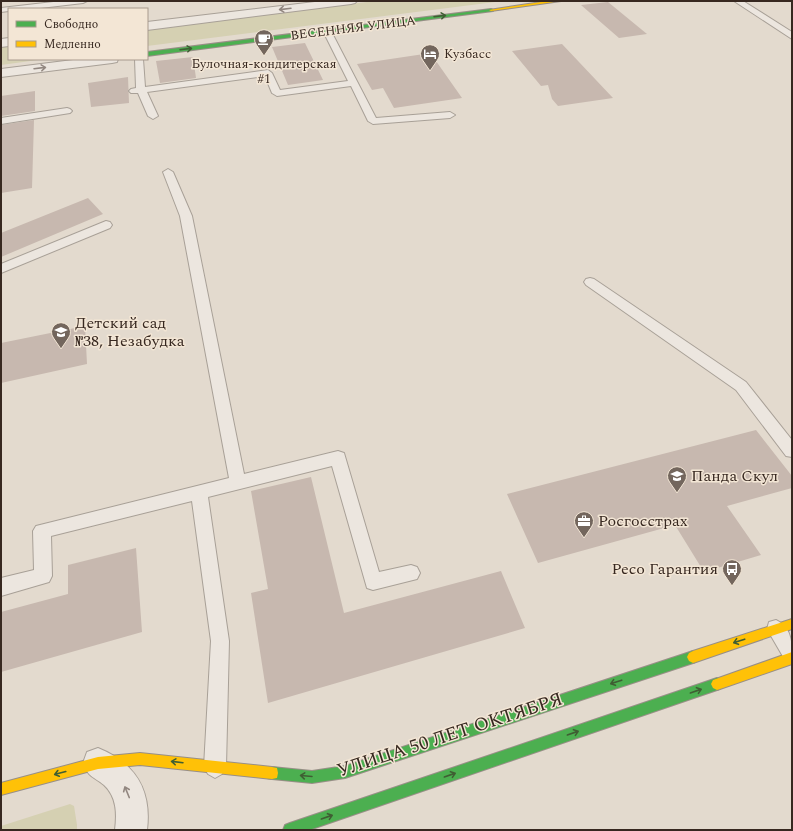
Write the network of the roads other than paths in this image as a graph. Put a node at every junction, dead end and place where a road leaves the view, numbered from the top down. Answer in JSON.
{"nodes":[{"id":1,"x":83,"y":1,"type":"edge"},
{"id":2,"x":351,"y":1,"type":"edge"},
{"id":3,"x":559,"y":1,"type":"edge"},
{"id":4,"x":738,"y":1,"type":"edge"},
{"id":5,"x":33,"y":8,"type":"edge"},
{"id":6,"x":148,"y":26,"type":"edge"},
{"id":7,"x":327,"y":31,"type":"junction"},
{"id":8,"x":792,"y":36,"type":"edge"},
{"id":9,"x":148,"y":54,"type":"edge"},
{"id":10,"x":104,"y":60,"type":"edge"},
{"id":11,"x":139,"y":60,"type":"edge"},
{"id":12,"x":1,"y":73,"type":"edge"},
{"id":13,"x":353,"y":83,"type":"junction"},
{"id":14,"x":137,"y":91,"type":"junction"},
{"id":15,"x":67,"y":111,"type":"dead end"},
{"id":16,"x":450,"y":115,"type":"dead end"},
{"id":17,"x":153,"y":116,"type":"dead end"},
{"id":18,"x":1,"y":121,"type":"edge"},
{"id":19,"x":168,"y":172,"type":"dead end"},
{"id":20,"x":106,"y":225,"type":"dead end"},
{"id":21,"x":1,"y":269,"type":"edge"},
{"id":22,"x":590,"y":282,"type":"dead end"},
{"id":23,"x":792,"y":451,"type":"edge"},
{"id":24,"x":238,"y":483,"type":"junction"},
{"id":25,"x":199,"y":492,"type":"junction"},
{"id":26,"x":411,"y":573,"type":"dead end"},
{"id":27,"x":1,"y":587,"type":"edge"},
{"id":28,"x":784,"y":626,"type":"edge"},
{"id":29,"x":792,"y":653,"type":"edge"},
{"id":30,"x":792,"y":658,"type":"edge"},
{"id":31,"x":98,"y":763,"type":"junction"},
{"id":32,"x":215,"y":767,"type":"junction"},
{"id":33,"x":1,"y":789,"type":"edge"},
{"id":34,"x":131,"y":830,"type":"edge"},
{"id":35,"x":290,"y":830,"type":"edge"}],
"edges":[{"from":1,"to":5,"type":"lane"},
{"from":2,"to":6,"type":"street","name":"ВЕСЕННЯЯ УЛИЦА","one_way":true},
{"from":7,"to":3,"type":"street","name":"ВЕСЕННЯЯ УЛИЦА","one_way":true},
{"from":4,"to":8,"type":"lane"},
{"from":9,"to":7,"type":"street","name":"ВЕСЕННЯЯ УЛИЦА","one_way":true},
{"from":7,"to":13,"type":"lane"},
{"from":12,"to":10,"type":"street","one_way":true},
{"from":11,"to":14,"type":"lane"},
{"from":13,"to":14,"type":"lane"},
{"from":13,"to":16,"type":"lane"},
{"from":14,"to":17,"type":"lane"},
{"from":15,"to":18,"type":"lane"},
{"from":19,"to":24,"type":"lane"},
{"from":20,"to":21,"type":"lane"},
{"from":22,"to":23,"type":"lane"},
{"from":24,"to":25,"type":"lane"},
{"from":24,"to":26,"type":"lane"},
{"from":25,"to":27,"type":"lane"},
{"from":25,"to":32,"type":"lane"},
{"from":28,"to":29,"type":"lane"},
{"from":28,"to":32,"type":"street","name":"УЛИЦА 50 ЛЕТ ОКТЯБРЯ","one_way":true},
{"from":35,"to":30,"type":"street","one_way":true},
{"from":32,"to":31,"type":"street","name":"УЛИЦА 50 ЛЕТ ОКТЯБРЯ","one_way":true},
{"from":31,"to":33,"type":"street","name":"УЛИЦА 50 ЛЕТ ОКТЯБРЯ","one_way":true},
{"from":34,"to":31,"type":"street","one_way":true}]}
